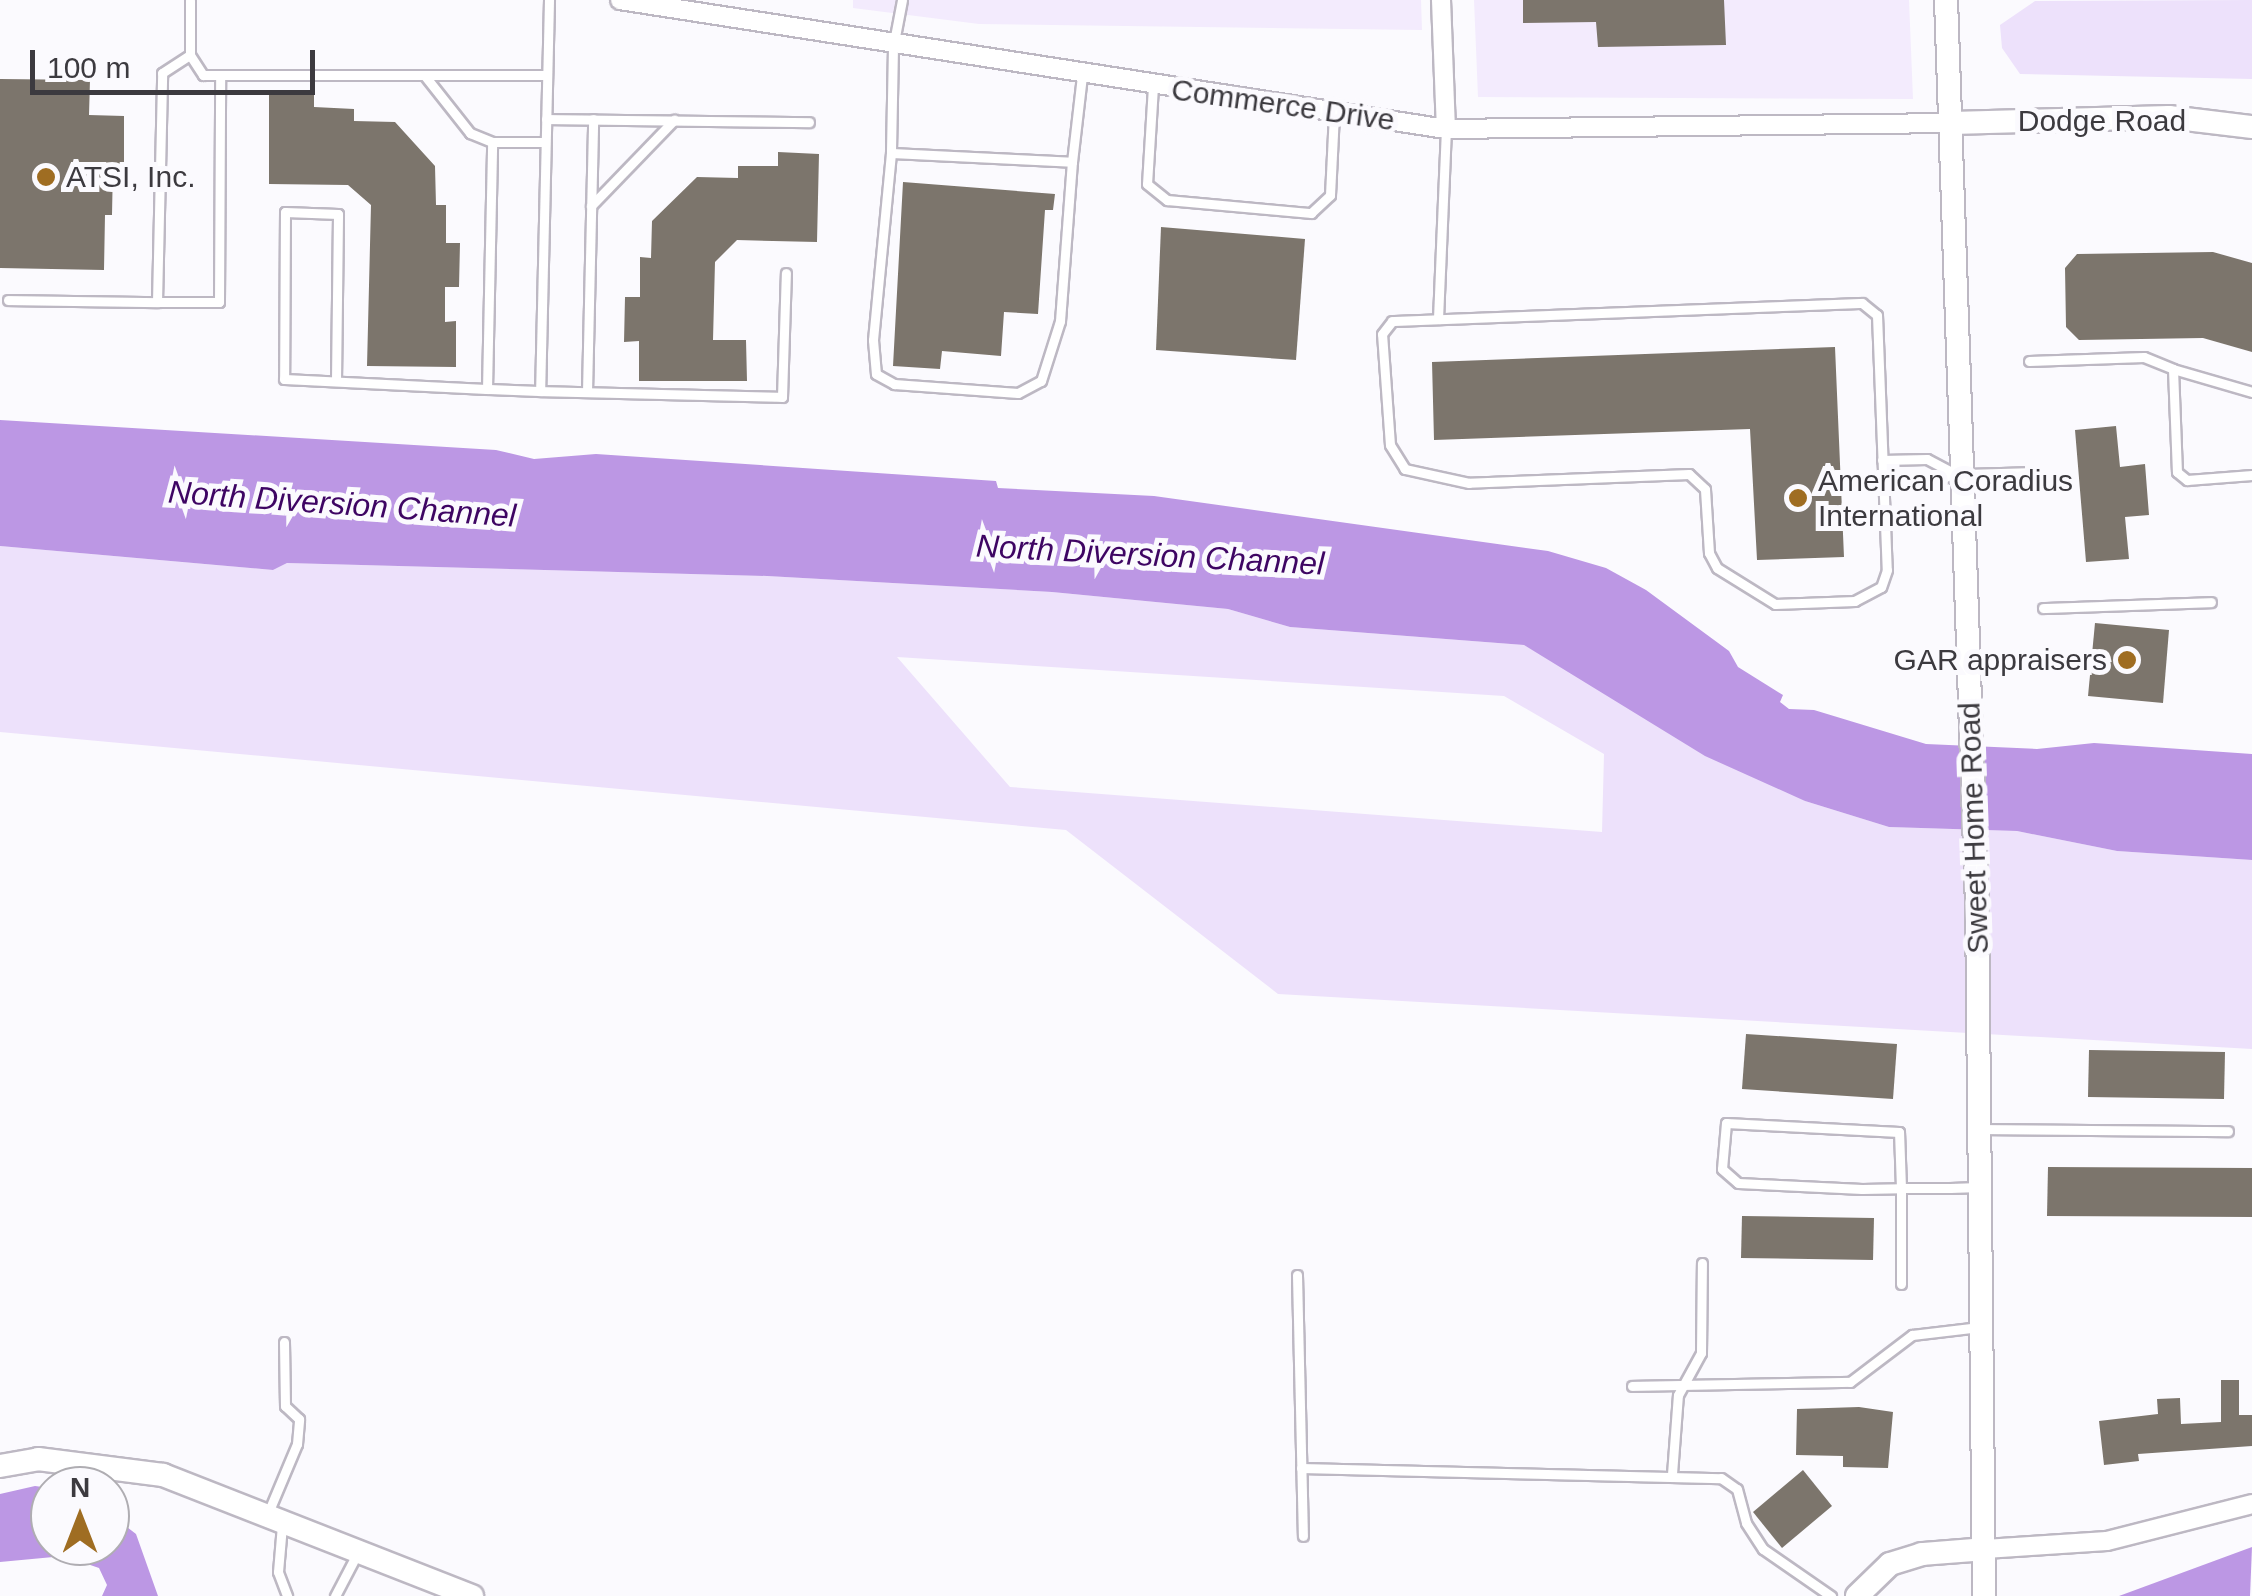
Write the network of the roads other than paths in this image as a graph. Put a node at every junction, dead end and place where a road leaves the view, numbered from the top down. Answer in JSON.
{"nodes":[{"id":1,"x":190,"y":0,"type":"edge"},
{"id":2,"x":548,"y":0,"type":"edge"},
{"id":3,"x":620,"y":0,"type":"edge"},
{"id":4,"x":902,"y":0,"type":"edge"},
{"id":5,"x":1441,"y":0,"type":"edge"},
{"id":6,"x":1946,"y":0,"type":"edge"},
{"id":7,"x":893,"y":47,"type":"junction"},
{"id":8,"x":190,"y":56,"type":"junction"},
{"id":9,"x":547,"y":75,"type":"junction"},
{"id":10,"x":1082,"y":75,"type":"junction"},
{"id":11,"x":220,"y":76,"type":"junction"},
{"id":12,"x":425,"y":76,"type":"junction"},
{"id":13,"x":1153,"y":86,"type":"junction"},
{"id":14,"x":1334,"y":113,"type":"junction"},
{"id":15,"x":546,"y":119,"type":"junction"},
{"id":16,"x":593,"y":119,"type":"junction"},
{"id":17,"x":674,"y":120,"type":"junction"},
{"id":18,"x":809,"y":122,"type":"dead end"},
{"id":19,"x":1952,"y":123,"type":"junction"},
{"id":20,"x":2252,"y":127,"type":"edge"},
{"id":21,"x":1446,"y":129,"type":"junction"},
{"id":22,"x":492,"y":142,"type":"junction"},
{"id":23,"x":545,"y":142,"type":"junction"},
{"id":24,"x":891,"y":154,"type":"junction"},
{"id":25,"x":1072,"y":162,"type":"junction"},
{"id":26,"x":592,"y":206,"type":"junction"},
{"id":27,"x":786,"y":273,"type":"dead end"},
{"id":28,"x":8,"y":300,"type":"dead end"},
{"id":29,"x":157,"y":302,"type":"junction"},
{"id":30,"x":1438,"y":319,"type":"junction"},
{"id":31,"x":2029,"y":361,"type":"dead end"},
{"id":32,"x":2173,"y":369,"type":"junction"},
{"id":33,"x":336,"y":380,"type":"junction"},
{"id":34,"x":487,"y":389,"type":"junction"},
{"id":35,"x":540,"y":391,"type":"junction"},
{"id":36,"x":587,"y":392,"type":"junction"},
{"id":37,"x":2252,"y":392,"type":"edge"},
{"id":38,"x":1882,"y":460,"type":"junction"},
{"id":39,"x":2035,"y":472,"type":"dead end"},
{"id":40,"x":1958,"y":474,"type":"junction"},
{"id":41,"x":2252,"y":474,"type":"edge"},
{"id":42,"x":1884,"y":488,"type":"junction"},
{"id":43,"x":2211,"y":602,"type":"dead end"},
{"id":44,"x":2043,"y":608,"type":"dead end"},
{"id":45,"x":1981,"y":1128,"type":"junction"},
{"id":46,"x":2228,"y":1132,"type":"dead end"},
{"id":47,"x":1982,"y":1187,"type":"junction"},
{"id":48,"x":1901,"y":1188,"type":"junction"},
{"id":49,"x":1702,"y":1263,"type":"dead end"},
{"id":50,"x":1297,"y":1276,"type":"dead end"},
{"id":51,"x":1901,"y":1284,"type":"dead end"},
{"id":52,"x":1983,"y":1328,"type":"junction"},
{"id":53,"x":284,"y":1342,"type":"dead end"},
{"id":54,"x":1690,"y":1380,"type":"junction"},
{"id":55,"x":1632,"y":1386,"type":"dead end"},
{"id":56,"x":0,"y":1466,"type":"edge"},
{"id":57,"x":1301,"y":1468,"type":"junction"},
{"id":58,"x":1672,"y":1474,"type":"junction"},
{"id":59,"x":2252,"y":1504,"type":"edge"},
{"id":60,"x":275,"y":1519,"type":"junction"},
{"id":61,"x":1303,"y":1536,"type":"dead end"},
{"id":62,"x":1985,"y":1550,"type":"junction"},
{"id":63,"x":358,"y":1553,"type":"junction"},
{"id":64,"x":287,"y":1596,"type":"edge"},
{"id":65,"x":335,"y":1596,"type":"edge"},
{"id":66,"x":472,"y":1596,"type":"edge"},
{"id":67,"x":1831,"y":1596,"type":"edge"},
{"id":68,"x":1858,"y":1596,"type":"edge"},
{"id":69,"x":1984,"y":1596,"type":"edge"}],
"edges":[{"from":1,"to":8,"type":"lane"},
{"from":2,"to":9,"type":"lane"},
{"from":3,"to":7,"type":"street","name":"Commerce Drive"},
{"from":4,"to":7,"type":"lane"},
{"from":5,"to":21,"type":"street"},
{"from":6,"to":19,"type":"main road","name":"Sweet Home Road"},
{"from":7,"to":10,"type":"street","name":"Commerce Drive"},
{"from":7,"to":24,"type":"lane"},
{"from":8,"to":11,"type":"lane"},
{"from":8,"to":29,"type":"lane"},
{"from":9,"to":12,"type":"lane"},
{"from":9,"to":15,"type":"lane"},
{"from":10,"to":13,"type":"street","name":"Commerce Drive"},
{"from":10,"to":25,"type":"lane"},
{"from":11,"to":12,"type":"lane"},
{"from":11,"to":29,"type":"lane"},
{"from":12,"to":22,"type":"lane"},
{"from":13,"to":14,"type":"street","name":"Commerce Drive"},
{"from":13,"to":14,"type":"lane"},
{"from":14,"to":21,"type":"street","name":"Commerce Drive"},
{"from":15,"to":16,"type":"lane"},
{"from":15,"to":23,"type":"lane"},
{"from":16,"to":17,"type":"lane"},
{"from":16,"to":26,"type":"lane"},
{"from":17,"to":18,"type":"lane"},
{"from":17,"to":26,"type":"lane"},
{"from":19,"to":20,"type":"main road","name":"Dodge Road"},
{"from":19,"to":21,"type":"street","name":"Commerce Drive"},
{"from":19,"to":40,"type":"main road","name":"Sweet Home Road"},
{"from":21,"to":30,"type":"lane"},
{"from":22,"to":23,"type":"lane"},
{"from":22,"to":34,"type":"lane"},
{"from":23,"to":35,"type":"lane"},
{"from":24,"to":25,"type":"lane"},
{"from":24,"to":25,"type":"lane"},
{"from":26,"to":36,"type":"lane"},
{"from":27,"to":36,"type":"lane"},
{"from":28,"to":29,"type":"lane"},
{"from":30,"to":38,"type":"lane"},
{"from":30,"to":42,"type":"lane"},
{"from":31,"to":32,"type":"lane"},
{"from":32,"to":37,"type":"lane"},
{"from":32,"to":41,"type":"lane"},
{"from":33,"to":33,"type":"lane"},
{"from":33,"to":34,"type":"lane"},
{"from":34,"to":35,"type":"lane"},
{"from":35,"to":36,"type":"lane"},
{"from":38,"to":40,"type":"lane"},
{"from":38,"to":42,"type":"lane"},
{"from":39,"to":40,"type":"lane"},
{"from":40,"to":42,"type":"lane"},
{"from":40,"to":45,"type":"main road","name":"Sweet Home Road"},
{"from":43,"to":44,"type":"lane"},
{"from":45,"to":46,"type":"lane"},
{"from":45,"to":47,"type":"main road","name":"Sweet Home Road"},
{"from":47,"to":48,"type":"lane"},
{"from":47,"to":52,"type":"main road","name":"Sweet Home Road"},
{"from":48,"to":48,"type":"lane"},
{"from":48,"to":51,"type":"lane"},
{"from":49,"to":54,"type":"lane"},
{"from":50,"to":57,"type":"lane"},
{"from":52,"to":54,"type":"lane"},
{"from":52,"to":62,"type":"main road","name":"Sweet Home Road"},
{"from":53,"to":60,"type":"lane"},
{"from":54,"to":55,"type":"lane"},
{"from":54,"to":58,"type":"lane"},
{"from":56,"to":60,"type":"main road"},
{"from":57,"to":58,"type":"lane"},
{"from":57,"to":61,"type":"lane"},
{"from":58,"to":67,"type":"lane"},
{"from":59,"to":62,"type":"street"},
{"from":60,"to":63,"type":"main road"},
{"from":60,"to":64,"type":"lane"},
{"from":62,"to":68,"type":"main road"},
{"from":62,"to":69,"type":"main road","name":"Sweet Home Road"},
{"from":63,"to":65,"type":"lane"},
{"from":63,"to":66,"type":"main road"}]}
